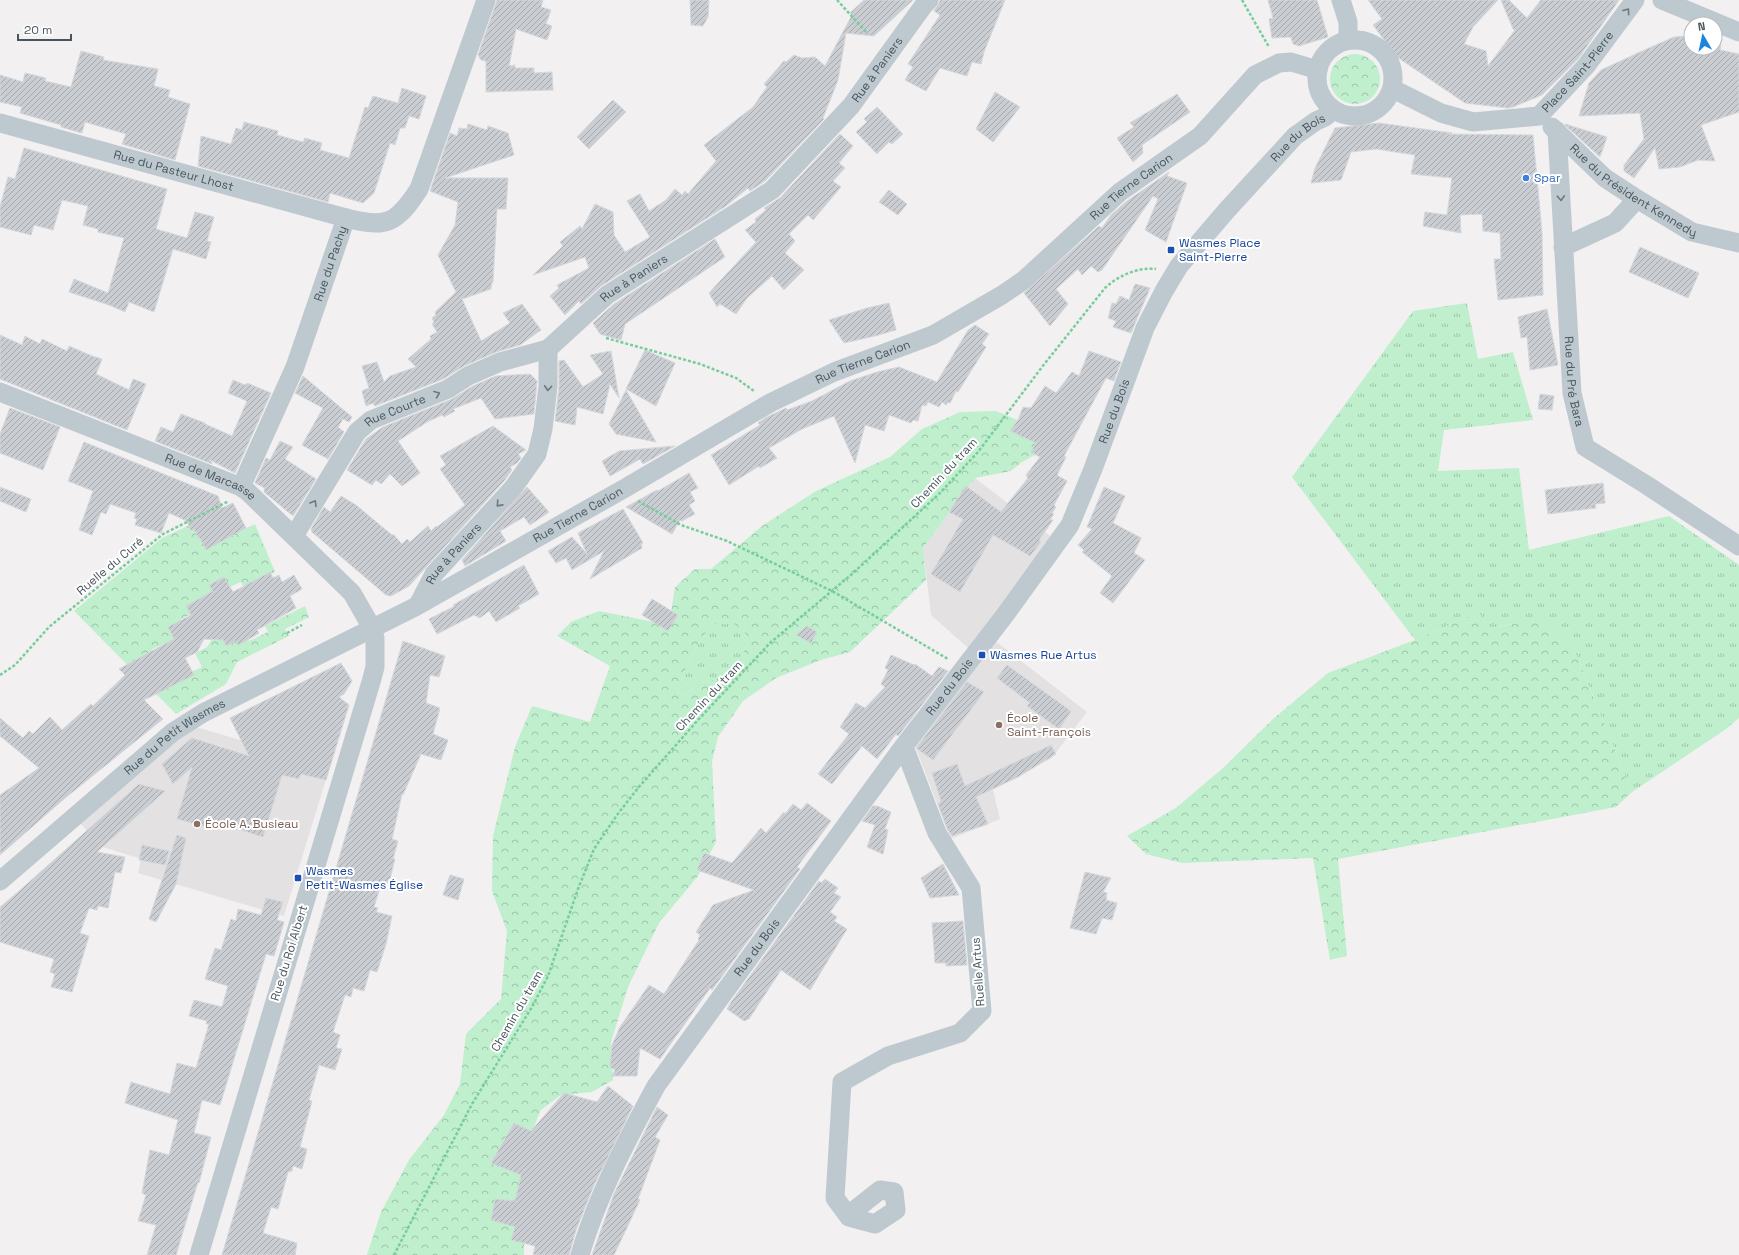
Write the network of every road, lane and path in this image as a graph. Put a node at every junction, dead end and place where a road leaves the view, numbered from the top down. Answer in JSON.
{"nodes":[{"id":1,"x":486,"y":0,"type":"edge"},
{"id":2,"x":837,"y":0,"type":"edge"},
{"id":3,"x":929,"y":0,"type":"edge"},
{"id":4,"x":1242,"y":0,"type":"edge"},
{"id":5,"x":1341,"y":0,"type":"edge"},
{"id":6,"x":1635,"y":0,"type":"edge"},
{"id":7,"x":1662,"y":0,"type":"edge"},
{"id":8,"x":1739,"y":32,"type":"edge"},
{"id":9,"x":866,"y":33,"type":"dead end"},
{"id":10,"x":1348,"y":40,"type":"junction"},
{"id":11,"x":1279,"y":63,"type":"junction"},
{"id":12,"x":1318,"y":70,"type":"junction"},
{"id":13,"x":1393,"y":89,"type":"junction"},
{"id":14,"x":1333,"y":110,"type":"junction"},
{"id":15,"x":1539,"y":116,"type":"junction"},
{"id":16,"x":0,"y":123,"type":"edge"},
{"id":17,"x":1557,"y":131,"type":"junction"},
{"id":18,"x":1637,"y":199,"type":"junction"},
{"id":19,"x":346,"y":218,"type":"junction"},
{"id":20,"x":1739,"y":243,"type":"edge"},
{"id":21,"x":1563,"y":247,"type":"junction"},
{"id":22,"x":1173,"y":276,"type":"junction"},
{"id":23,"x":606,"y":338,"type":"dead end"},
{"id":24,"x":548,"y":349,"type":"junction"},
{"id":25,"x":0,"y":392,"type":"edge"},
{"id":26,"x":770,"y":403,"type":"junction"},
{"id":27,"x":244,"y":490,"type":"junction"},
{"id":28,"x":637,"y":500,"type":"dead end"},
{"id":29,"x":294,"y":536,"type":"junction"},
{"id":30,"x":1739,"y":546,"type":"edge"},
{"id":31,"x":832,"y":591,"type":"junction"},
{"id":32,"x":418,"y":605,"type":"junction"},
{"id":33,"x":302,"y":625,"type":"dead end"},
{"id":34,"x":372,"y":628,"type":"junction"},
{"id":35,"x":287,"y":633,"type":"dead end"},
{"id":36,"x":964,"y":668,"type":"junction"},
{"id":37,"x":0,"y":675,"type":"edge"},
{"id":38,"x":904,"y":747,"type":"junction"},
{"id":39,"x":0,"y":881,"type":"edge"},
{"id":40,"x":849,"y":1217,"type":"dead end"},
{"id":41,"x":199,"y":1255,"type":"edge"},
{"id":42,"x":394,"y":1255,"type":"edge"},
{"id":43,"x":580,"y":1255,"type":"edge"}],
"edges":[{"from":1,"to":19,"type":"street","name":"Rue du Pachy"},
{"from":2,"to":9,"type":"path"},
{"from":3,"to":24,"type":"street","name":"Rue à Paniers"},
{"from":4,"to":11,"type":"path"},
{"from":5,"to":10,"type":"street"},
{"from":15,"to":6,"type":"street","name":"Place Saint-Pierre","one_way":true},
{"from":7,"to":8,"type":"street"},
{"from":10,"to":12,"type":"street"},
{"from":10,"to":13,"type":"street"},
{"from":11,"to":12,"type":"street"},
{"from":11,"to":26,"type":"street","name":"Rue Tierne Carion"},
{"from":12,"to":14,"type":"street"},
{"from":13,"to":14,"type":"street"},
{"from":13,"to":15,"type":"street","name":"Place Saint-Pierre"},
{"from":14,"to":22,"type":"street","name":"Rue du Bois"},
{"from":15,"to":17,"type":"street","name":"Rue du Président Kennedy"},
{"from":16,"to":19,"type":"street","name":"Rue du Pasteur Lhost"},
{"from":17,"to":18,"type":"street","name":"Rue du Président Kennedy"},
{"from":17,"to":21,"type":"street","name":"Rue du Pré Bara","one_way":true},
{"from":18,"to":20,"type":"street","name":"Rue du Président Kennedy"},
{"from":18,"to":21,"type":"street"},
{"from":19,"to":27,"type":"street","name":"Rue du Pachy"},
{"from":21,"to":30,"type":"street","name":"Rue du Pré Bara"},
{"from":22,"to":31,"type":"path","name":"Chemin du tram"},
{"from":22,"to":36,"type":"street","name":"Rue du Bois"},
{"from":23,"to":26,"type":"path"},
{"from":29,"to":24,"type":"street","name":"Rue Courte","one_way":true},
{"from":24,"to":32,"type":"street","name":"Rue à Paniers","one_way":true},
{"from":25,"to":27,"type":"street","name":"Rue de Marcasse"},
{"from":26,"to":32,"type":"street","name":"Rue Tierne Carion"},
{"from":27,"to":29,"type":"street","name":"Rue de Marcasse"},
{"from":27,"to":37,"type":"path","name":"Ruelle du Curé"},
{"from":28,"to":31,"type":"path"},
{"from":29,"to":34,"type":"street","name":"Rue de Marcasse"},
{"from":31,"to":36,"type":"path"},
{"from":31,"to":42,"type":"path","name":"Chemin du tram"},
{"from":32,"to":34,"type":"street","name":"Rue Tierne Carion"},
{"from":33,"to":35,"type":"path"},
{"from":34,"to":39,"type":"street","name":"Rue du Petit Wasmes"},
{"from":34,"to":41,"type":"street","name":"Rue du Roi Albert"},
{"from":36,"to":38,"type":"street","name":"Rue du Bois"},
{"from":38,"to":40,"type":"street","name":"Ruelle Artus"},
{"from":38,"to":43,"type":"street","name":"Rue du Bois"}]}
